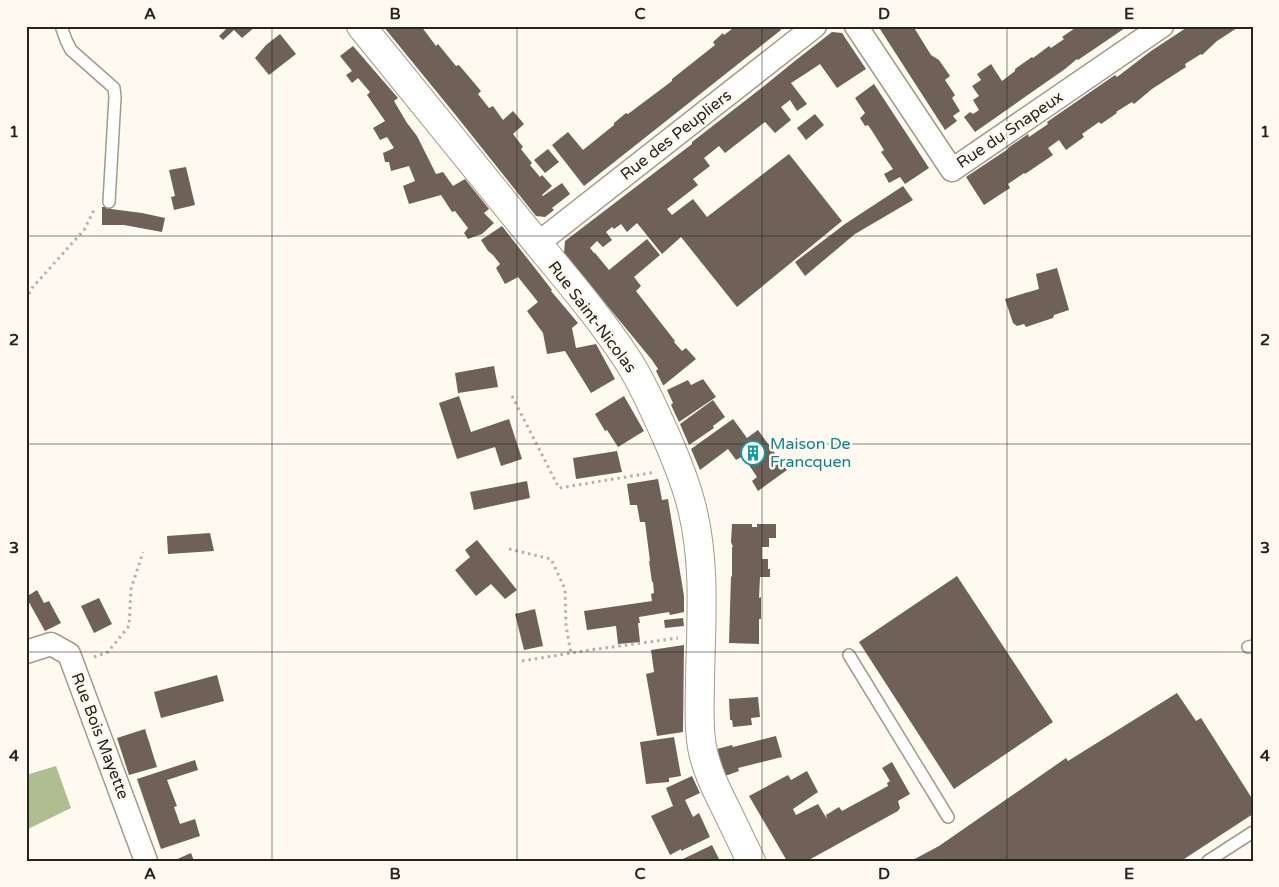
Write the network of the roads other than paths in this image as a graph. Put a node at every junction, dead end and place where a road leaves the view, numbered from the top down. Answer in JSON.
{"nodes":[{"id":1,"x":62,"y":26,"type":"edge"},
{"id":2,"x":361,"y":26,"type":"edge"},
{"id":3,"x":815,"y":26,"type":"edge"},
{"id":4,"x":856,"y":26,"type":"edge"},
{"id":5,"x":1162,"y":26,"type":"edge"},
{"id":6,"x":109,"y":202,"type":"road end"},
{"id":7,"x":538,"y":244,"type":"junction"},
{"id":8,"x":26,"y":652,"type":"edge"},
{"id":9,"x":849,"y":655,"type":"dead end"},
{"id":10,"x":948,"y":816,"type":"dead end"},
{"id":11,"x":1253,"y":832,"type":"edge"},
{"id":12,"x":146,"y":861,"type":"edge"},
{"id":13,"x":751,"y":861,"type":"edge"},
{"id":14,"x":1208,"y":861,"type":"edge"}],
"edges":[{"from":1,"to":6,"type":"lane"},
{"from":2,"to":7,"type":"street","name":"Rue Saint-Nicolas"},
{"from":3,"to":7,"type":"street","name":"Rue des Peupliers"},
{"from":4,"to":5,"type":"street","name":"Rue du Snapeux"},
{"from":7,"to":13,"type":"street","name":"Rue Saint-Nicolas"},
{"from":8,"to":12,"type":"street","name":"Rue Bois Mayette"},
{"from":9,"to":10,"type":"lane"},
{"from":11,"to":14,"type":"lane"}]}
